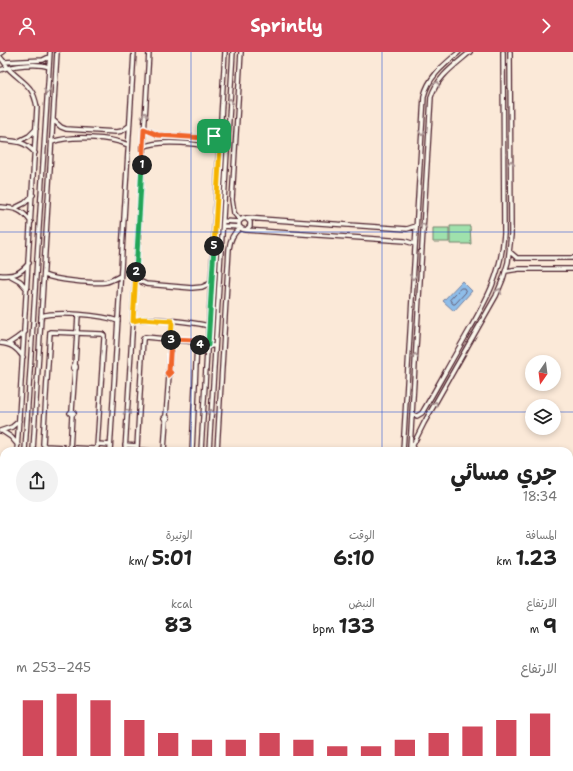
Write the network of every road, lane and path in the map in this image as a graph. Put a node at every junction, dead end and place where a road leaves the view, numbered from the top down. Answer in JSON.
{"nodes":[{"id":1,"x":3,"y":52,"type":"edge"},
{"id":2,"x":50,"y":52,"type":"edge"},
{"id":3,"x":57,"y":52,"type":"edge"},
{"id":4,"x":134,"y":52,"type":"edge"},
{"id":5,"x":149,"y":52,"type":"edge"},
{"id":6,"x":225,"y":52,"type":"edge"},
{"id":7,"x":233,"y":52,"type":"edge"},
{"id":8,"x":241,"y":52,"type":"edge"},
{"id":9,"x":459,"y":52,"type":"edge"},
{"id":10,"x":470,"y":52,"type":"edge"},
{"id":11,"x":503,"y":52,"type":"edge"},
{"id":12,"x":510,"y":52,"type":"edge"},
{"id":13,"x":0,"y":56,"type":"edge"},
{"id":14,"x":49,"y":57,"type":"junction"},
{"id":15,"x":4,"y":62,"type":"junction"},
{"id":16,"x":49,"y":67,"type":"junction"},
{"id":17,"x":7,"y":68,"type":"junction"},
{"id":18,"x":0,"y":70,"type":"edge"},
{"id":19,"x":424,"y":101,"type":"junction"},
{"id":20,"x":431,"y":101,"type":"junction"},
{"id":21,"x":53,"y":120,"type":"junction"},
{"id":22,"x":129,"y":126,"type":"junction"},
{"id":23,"x":37,"y":129,"type":"junction"},
{"id":24,"x":144,"y":129,"type":"junction"},
{"id":25,"x":221,"y":130,"type":"junction"},
{"id":26,"x":0,"y":140,"type":"edge"},
{"id":27,"x":19,"y":141,"type":"junction"},
{"id":28,"x":52,"y":142,"type":"junction"},
{"id":29,"x":128,"y":145,"type":"junction"},
{"id":30,"x":143,"y":147,"type":"junction"},
{"id":31,"x":219,"y":152,"type":"junction"},
{"id":32,"x":35,"y":154,"type":"junction"},
{"id":33,"x":43,"y":156,"type":"junction"},
{"id":34,"x":51,"y":156,"type":"junction"},
{"id":35,"x":42,"y":173,"type":"junction"},
{"id":36,"x":50,"y":173,"type":"junction"},
{"id":37,"x":33,"y":195,"type":"junction"},
{"id":38,"x":0,"y":207,"type":"edge"},
{"id":39,"x":15,"y":208,"type":"junction"},
{"id":40,"x":246,"y":218,"type":"junction"},
{"id":41,"x":223,"y":221,"type":"junction"},
{"id":42,"x":240,"y":221,"type":"junction"},
{"id":43,"x":31,"y":222,"type":"junction"},
{"id":44,"x":222,"y":226,"type":"junction"},
{"id":45,"x":416,"y":226,"type":"junction"},
{"id":46,"x":240,"y":228,"type":"junction"},
{"id":47,"x":246,"y":230,"type":"junction"},
{"id":48,"x":415,"y":244,"type":"junction"},
{"id":49,"x":510,"y":252,"type":"junction"},
{"id":50,"x":573,"y":258,"type":"edge"},
{"id":51,"x":29,"y":263,"type":"junction"},
{"id":52,"x":573,"y":269,"type":"edge"},
{"id":53,"x":506,"y":271,"type":"junction"},
{"id":54,"x":0,"y":275,"type":"edge"},
{"id":55,"x":44,"y":275,"type":"junction"},
{"id":56,"x":11,"y":276,"type":"junction"},
{"id":57,"x":120,"y":276,"type":"junction"},
{"id":58,"x":135,"y":279,"type":"junction"},
{"id":59,"x":211,"y":282,"type":"junction"},
{"id":60,"x":27,"y":290,"type":"junction"},
{"id":61,"x":411,"y":308,"type":"junction"},
{"id":62,"x":418,"y":309,"type":"junction"},
{"id":63,"x":78,"y":315,"type":"junction"},
{"id":64,"x":41,"y":316,"type":"junction"},
{"id":65,"x":133,"y":321,"type":"junction"},
{"id":66,"x":172,"y":321,"type":"junction"},
{"id":67,"x":118,"y":322,"type":"junction"},
{"id":68,"x":209,"y":326,"type":"junction"},
{"id":69,"x":25,"y":332,"type":"junction"},
{"id":70,"x":77,"y":333,"type":"junction"},
{"id":71,"x":40,"y":335,"type":"junction"},
{"id":72,"x":49,"y":336,"type":"junction"},
{"id":73,"x":171,"y":339,"type":"junction"},
{"id":74,"x":0,"y":343,"type":"edge"},
{"id":75,"x":8,"y":344,"type":"junction"},
{"id":76,"x":198,"y":345,"type":"junction"},
{"id":77,"x":208,"y":345,"type":"junction"},
{"id":78,"x":215,"y":346,"type":"junction"},
{"id":79,"x":23,"y":356,"type":"junction"},
{"id":80,"x":412,"y":414,"type":"junction"},
{"id":81,"x":418,"y":416,"type":"junction"},
{"id":82,"x":19,"y":421,"type":"junction"},
{"id":83,"x":424,"y":423,"type":"junction"},
{"id":84,"x":1,"y":431,"type":"edge"},
{"id":85,"x":98,"y":444,"type":"junction"},
{"id":86,"x":18,"y":445,"type":"joint"},
{"id":87,"x":110,"y":445,"type":"joint"},
{"id":88,"x":125,"y":445,"type":"joint"},
{"id":89,"x":137,"y":446,"type":"joint"},
{"id":90,"x":26,"y":447,"type":"edge"},
{"id":91,"x":33,"y":447,"type":"edge"},
{"id":92,"x":63,"y":447,"type":"dead end"},
{"id":93,"x":70,"y":447,"type":"edge"},
{"id":94,"x":97,"y":447,"type":"edge"},
{"id":95,"x":164,"y":447,"type":"edge"},
{"id":96,"x":192,"y":447,"type":"edge"},
{"id":97,"x":201,"y":447,"type":"edge"},
{"id":98,"x":209,"y":447,"type":"edge"},
{"id":99,"x":217,"y":447,"type":"edge"},
{"id":100,"x":402,"y":447,"type":"edge"},
{"id":101,"x":410,"y":447,"type":"edge"},
{"id":102,"x":412,"y":447,"type":"edge"}],
"edges":[{"from":1,"to":13,"type":"street"},
{"from":2,"to":14,"type":"street"},
{"from":3,"to":21,"type":"street"},
{"from":4,"to":22,"type":"street"},
{"from":24,"to":5,"type":"street","one_way":true},
{"from":6,"to":25,"type":"street"},
{"from":41,"to":7,"type":"street","one_way":true},
{"from":8,"to":42,"type":"street"},
{"from":9,"to":19,"type":"street"},
{"from":20,"to":10,"type":"street","one_way":true},
{"from":11,"to":81,"type":"street"},
{"from":49,"to":12,"type":"street","one_way":true},
{"from":13,"to":15,"type":"street"},
{"from":14,"to":15,"type":"street"},
{"from":14,"to":16,"type":"street"},
{"from":15,"to":17,"type":"street"},
{"from":16,"to":17,"type":"street"},
{"from":16,"to":33,"type":"street","one_way":true},
{"from":17,"to":18,"type":"street"},
{"from":17,"to":23,"type":"street"},
{"from":19,"to":20,"type":"street"},
{"from":19,"to":45,"type":"street","one_way":true},
{"from":62,"to":20,"type":"street","one_way":true},
{"from":21,"to":22,"type":"street"},
{"from":21,"to":28,"type":"street"},
{"from":22,"to":29,"type":"street"},
{"from":23,"to":27,"type":"street"},
{"from":23,"to":32,"type":"street"},
{"from":24,"to":25,"type":"street"},
{"from":24,"to":30,"type":"street"},
{"from":25,"to":31,"type":"street"},
{"from":26,"to":27,"type":"street"},
{"from":27,"to":32,"type":"street"},
{"from":28,"to":29,"type":"street"},
{"from":28,"to":34,"type":"street"},
{"from":29,"to":57,"type":"street"},
{"from":30,"to":31,"type":"street"},
{"from":30,"to":58,"type":"street"},
{"from":31,"to":59,"type":"street"},
{"from":32,"to":37,"type":"street"},
{"from":33,"to":34,"type":"street"},
{"from":33,"to":35,"type":"street"},
{"from":34,"to":36,"type":"street"},
{"from":35,"to":36,"type":"street"},
{"from":35,"to":90,"type":"street"},
{"from":36,"to":55,"type":"street"},
{"from":37,"to":39,"type":"street"},
{"from":37,"to":43,"type":"street"},
{"from":38,"to":39,"type":"street"},
{"from":39,"to":43,"type":"street"},
{"from":40,"to":42,"type":"street"},
{"from":40,"to":45,"type":"street"},
{"from":40,"to":47,"type":"street"},
{"from":41,"to":42,"type":"street"},
{"from":41,"to":44,"type":"street"},
{"from":42,"to":46,"type":"street"},
{"from":43,"to":51,"type":"street"},
{"from":44,"to":46,"type":"street"},
{"from":44,"to":78,"type":"street"},
{"from":45,"to":48,"type":"street"},
{"from":46,"to":47,"type":"street"},
{"from":46,"to":99,"type":"street"},
{"from":47,"to":48,"type":"street"},
{"from":48,"to":61,"type":"street","one_way":true},
{"from":49,"to":50,"type":"street"},
{"from":49,"to":53,"type":"street"},
{"from":51,"to":56,"type":"street"},
{"from":51,"to":60,"type":"street"},
{"from":52,"to":53,"type":"street"},
{"from":83,"to":53,"type":"street","one_way":true},
{"from":54,"to":56,"type":"street"},
{"from":55,"to":57,"type":"street"},
{"from":55,"to":64,"type":"street"},
{"from":56,"to":60,"type":"street"},
{"from":57,"to":67,"type":"street"},
{"from":58,"to":59,"type":"street"},
{"from":58,"to":65,"type":"street"},
{"from":59,"to":68,"type":"street"},
{"from":60,"to":69,"type":"street"},
{"from":61,"to":62,"type":"street"},
{"from":61,"to":100,"type":"street"},
{"from":80,"to":62,"type":"street","one_way":true},
{"from":63,"to":64,"type":"street"},
{"from":63,"to":67,"type":"street"},
{"from":63,"to":70,"type":"street"},
{"from":64,"to":71,"type":"street"},
{"from":65,"to":66,"type":"street"},
{"from":88,"to":65,"type":"street","one_way":true},
{"from":66,"to":68,"type":"street"},
{"from":66,"to":73,"type":"street"},
{"from":67,"to":87,"type":"street"},
{"from":68,"to":77,"type":"street"},
{"from":69,"to":75,"type":"street"},
{"from":69,"to":79,"type":"street"},
{"from":70,"to":72,"type":"street"},
{"from":70,"to":85,"type":"street"},
{"from":70,"to":93,"type":"street"},
{"from":71,"to":72,"type":"street"},
{"from":71,"to":91,"type":"street"},
{"from":72,"to":92,"type":"street"},
{"from":73,"to":76,"type":"street"},
{"from":73,"to":89,"type":"street"},
{"from":73,"to":95,"type":"street"},
{"from":74,"to":75,"type":"street"},
{"from":75,"to":79,"type":"street"},
{"from":76,"to":77,"type":"street"},
{"from":76,"to":96,"type":"street"},
{"from":77,"to":78,"type":"street"},
{"from":77,"to":97,"type":"street"},
{"from":98,"to":78,"type":"street","one_way":true},
{"from":79,"to":82,"type":"street"},
{"from":80,"to":81,"type":"street"},
{"from":80,"to":101,"type":"street"},
{"from":81,"to":83,"type":"street"},
{"from":82,"to":84,"type":"street"},
{"from":82,"to":86,"type":"street"},
{"from":83,"to":102,"type":"street"},
{"from":84,"to":86,"type":"street"},
{"from":85,"to":87,"type":"street"},
{"from":85,"to":94,"type":"street"},
{"from":88,"to":89,"type":"street"}]}
